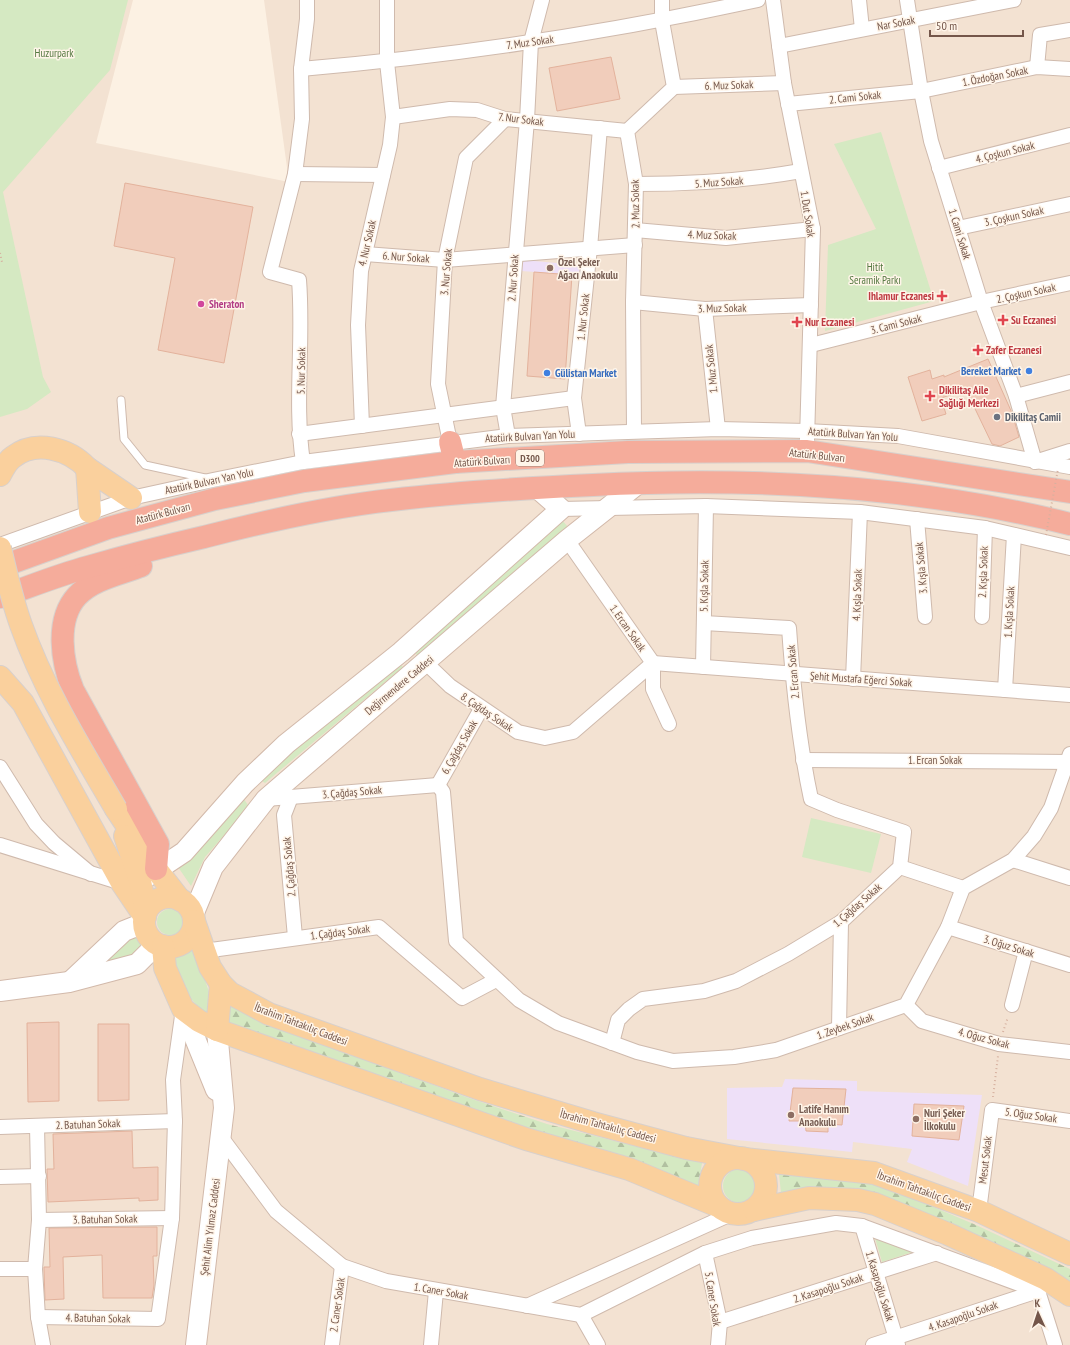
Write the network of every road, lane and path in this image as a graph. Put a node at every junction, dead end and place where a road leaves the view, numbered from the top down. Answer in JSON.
{"nodes":[{"id":1,"x":307,"y":0,"type":"edge"},
{"id":2,"x":387,"y":0,"type":"edge"},
{"id":3,"x":542,"y":0,"type":"edge"},
{"id":4,"x":662,"y":0,"type":"edge"},
{"id":5,"x":758,"y":0,"type":"edge"},
{"id":6,"x":773,"y":0,"type":"edge"},
{"id":7,"x":859,"y":0,"type":"edge"},
{"id":8,"x":907,"y":0,"type":"edge"},
{"id":9,"x":1014,"y":0,"type":"edge"},
{"id":10,"x":961,"y":5,"type":"edge"},
{"id":11,"x":909,"y":20,"type":"junction"},
{"id":12,"x":662,"y":21,"type":"junction"},
{"id":13,"x":862,"y":29,"type":"junction"},
{"id":14,"x":1070,"y":30,"type":"edge"},
{"id":15,"x":531,"y":42,"type":"junction"},
{"id":16,"x":779,"y":46,"type":"junction"},
{"id":17,"x":387,"y":62,"type":"junction"},
{"id":18,"x":1037,"y":67,"type":"junction"},
{"id":19,"x":301,"y":69,"type":"junction"},
{"id":20,"x":1070,"y":69,"type":"edge"},
{"id":21,"x":784,"y":83,"type":"junction"},
{"id":22,"x":674,"y":87,"type":"junction"},
{"id":23,"x":921,"y":91,"type":"junction"},
{"id":24,"x":788,"y":104,"type":"junction"},
{"id":25,"x":393,"y":117,"type":"junction"},
{"id":26,"x":505,"y":119,"type":"junction"},
{"id":27,"x":527,"y":120,"type":"junction"},
{"id":28,"x":600,"y":128,"type":"junction"},
{"id":29,"x":627,"y":131,"type":"junction"},
{"id":30,"x":1070,"y":136,"type":"edge"},
{"id":31,"x":940,"y":168,"type":"junction"},
{"id":32,"x":801,"y":171,"type":"junction"},
{"id":33,"x":295,"y":174,"type":"junction"},
{"id":34,"x":383,"y":175,"type":"junction"},
{"id":35,"x":636,"y":184,"type":"junction"},
{"id":36,"x":1070,"y":204,"type":"edge"},
{"id":37,"x":958,"y":228,"type":"junction"},
{"id":38,"x":813,"y":229,"type":"junction"},
{"id":39,"x":635,"y":230,"type":"junction"},
{"id":40,"x":635,"y":245,"type":"junction"},
{"id":41,"x":590,"y":248,"type":"junction"},
{"id":42,"x":0,"y":253,"type":"edge"},
{"id":43,"x":365,"y":254,"type":"junction"},
{"id":44,"x":514,"y":254,"type":"junction"},
{"id":45,"x":445,"y":260,"type":"junction"},
{"id":46,"x":0,"y":262,"type":"edge"},
{"id":47,"x":1070,"y":283,"type":"edge"},
{"id":48,"x":633,"y":302,"type":"junction"},
{"id":49,"x":982,"y":302,"type":"junction"},
{"id":50,"x":811,"y":304,"type":"junction"},
{"id":51,"x":705,"y":309,"type":"junction"},
{"id":52,"x":811,"y":345,"type":"junction"},
{"id":53,"x":1070,"y":382,"type":"edge"},
{"id":54,"x":1016,"y":396,"type":"junction"},
{"id":55,"x":574,"y":398,"type":"junction"},
{"id":56,"x":121,"y":400,"type":"dead end"},
{"id":57,"x":503,"y":407,"type":"junction"},
{"id":58,"x":444,"y":415,"type":"junction"},
{"id":59,"x":362,"y":426,"type":"junction"},
{"id":60,"x":718,"y":429,"type":"junction"},
{"id":61,"x":634,"y":431,"type":"junction"},
{"id":62,"x":299,"y":434,"type":"junction"},
{"id":63,"x":579,"y":434,"type":"junction"},
{"id":64,"x":508,"y":436,"type":"junction"},
{"id":65,"x":807,"y":441,"type":"junction"},
{"id":66,"x":1070,"y":451,"type":"edge"},
{"id":67,"x":453,"y":452,"type":"junction"},
{"id":68,"x":303,"y":462,"type":"junction"},
{"id":69,"x":1035,"y":462,"type":"junction"},
{"id":70,"x":87,"y":468,"type":"junction"},
{"id":71,"x":1064,"y":468,"type":"edge"},
{"id":72,"x":0,"y":475,"type":"edge"},
{"id":73,"x":213,"y":480,"type":"junction"},
{"id":74,"x":639,"y":483,"type":"junction"},
{"id":75,"x":537,"y":488,"type":"junction"},
{"id":76,"x":1070,"y":492,"type":"edge"},
{"id":77,"x":131,"y":498,"type":"junction"},
{"id":78,"x":706,"y":506,"type":"junction"},
{"id":79,"x":608,"y":507,"type":"junction"},
{"id":80,"x":561,"y":508,"type":"junction"},
{"id":81,"x":90,"y":512,"type":"junction"},
{"id":82,"x":860,"y":512,"type":"junction"},
{"id":83,"x":916,"y":519,"type":"junction"},
{"id":84,"x":1070,"y":524,"type":"edge"},
{"id":85,"x":985,"y":528,"type":"junction"},
{"id":86,"x":1014,"y":535,"type":"junction"},
{"id":87,"x":1046,"y":535,"type":"dead end"},
{"id":88,"x":193,"y":539,"type":"junction"},
{"id":89,"x":567,"y":540,"type":"junction"},
{"id":90,"x":0,"y":545,"type":"edge"},
{"id":91,"x":0,"y":548,"type":"edge"},
{"id":92,"x":1070,"y":548,"type":"edge"},
{"id":93,"x":0,"y":567,"type":"edge"},
{"id":94,"x":0,"y":597,"type":"edge"},
{"id":95,"x":982,"y":616,"type":"dead end"},
{"id":96,"x":925,"y":617,"type":"dead end"},
{"id":97,"x":704,"y":623,"type":"junction"},
{"id":98,"x":401,"y":652,"type":"junction"},
{"id":99,"x":653,"y":664,"type":"junction"},
{"id":100,"x":422,"y":666,"type":"junction"},
{"id":101,"x":703,"y":667,"type":"junction"},
{"id":102,"x":792,"y":674,"type":"junction"},
{"id":103,"x":0,"y":677,"type":"edge"},
{"id":104,"x":853,"y":678,"type":"junction"},
{"id":105,"x":1005,"y":690,"type":"junction"},
{"id":106,"x":1070,"y":695,"type":"edge"},
{"id":107,"x":481,"y":709,"type":"junction"},
{"id":108,"x":669,"y":724,"type":"dead end"},
{"id":109,"x":1069,"y":759,"type":"edge"},
{"id":110,"x":803,"y":760,"type":"junction"},
{"id":111,"x":0,"y":767,"type":"edge"},
{"id":112,"x":245,"y":783,"type":"junction"},
{"id":113,"x":438,"y":785,"type":"junction"},
{"id":114,"x":291,"y":797,"type":"junction"},
{"id":115,"x":266,"y":799,"type":"junction"},
{"id":116,"x":0,"y":846,"type":"edge"},
{"id":117,"x":1013,"y":860,"type":"junction"},
{"id":118,"x":900,"y":867,"type":"junction"},
{"id":119,"x":91,"y":874,"type":"junction"},
{"id":120,"x":139,"y":878,"type":"junction"},
{"id":121,"x":1070,"y":878,"type":"edge"},
{"id":122,"x":963,"y":888,"type":"junction"},
{"id":123,"x":189,"y":912,"type":"junction"},
{"id":124,"x":145,"y":918,"type":"junction"},
{"id":125,"x":841,"y":922,"type":"junction"},
{"id":126,"x":948,"y":926,"type":"junction"},
{"id":127,"x":295,"y":937,"type":"junction"},
{"id":128,"x":160,"y":945,"type":"junction"},
{"id":129,"x":204,"y":951,"type":"junction"},
{"id":130,"x":1026,"y":951,"type":"junction"},
{"id":131,"x":1070,"y":965,"type":"edge"},
{"id":132,"x":496,"y":980,"type":"junction"},
{"id":133,"x":69,"y":982,"type":"junction"},
{"id":134,"x":221,"y":984,"type":"junction"},
{"id":135,"x":0,"y":991,"type":"edge"},
{"id":136,"x":906,"y":1005,"type":"junction"},
{"id":137,"x":1012,"y":1005,"type":"dead end"},
{"id":138,"x":183,"y":1009,"type":"junction"},
{"id":139,"x":838,"y":1028,"type":"junction"},
{"id":140,"x":217,"y":1030,"type":"junction"},
{"id":141,"x":612,"y":1043,"type":"junction"},
{"id":142,"x":1070,"y":1052,"type":"edge"},
{"id":143,"x":224,"y":1108,"type":"junction"},
{"id":144,"x":992,"y":1110,"type":"joint"},
{"id":145,"x":1070,"y":1120,"type":"edge"},
{"id":146,"x":175,"y":1121,"type":"junction"},
{"id":147,"x":37,"y":1126,"type":"junction"},
{"id":148,"x":0,"y":1127,"type":"edge"},
{"id":149,"x":221,"y":1136,"type":"junction"},
{"id":150,"x":744,"y":1159,"type":"junction"},
{"id":151,"x":38,"y":1176,"type":"junction"},
{"id":152,"x":0,"y":1177,"type":"edge"},
{"id":153,"x":725,"y":1210,"type":"junction"},
{"id":154,"x":754,"y":1210,"type":"junction"},
{"id":155,"x":979,"y":1211,"type":"junction"},
{"id":156,"x":172,"y":1218,"type":"junction"},
{"id":157,"x":39,"y":1220,"type":"junction"},
{"id":158,"x":862,"y":1226,"type":"junction"},
{"id":159,"x":705,"y":1253,"type":"junction"},
{"id":160,"x":937,"y":1253,"type":"junction"},
{"id":161,"x":1070,"y":1254,"type":"edge"},
{"id":162,"x":342,"y":1266,"type":"junction"},
{"id":163,"x":0,"y":1269,"type":"edge"},
{"id":164,"x":35,"y":1269,"type":"junction"},
{"id":165,"x":876,"y":1272,"type":"junction"},
{"id":166,"x":1042,"y":1285,"type":"junction"},
{"id":167,"x":436,"y":1291,"type":"junction"},
{"id":168,"x":1070,"y":1295,"type":"edge"},
{"id":169,"x":527,"y":1306,"type":"junction"},
{"id":170,"x":581,"y":1315,"type":"junction"},
{"id":171,"x":38,"y":1317,"type":"junction"},
{"id":172,"x":720,"y":1322,"type":"junction"},
{"id":173,"x":897,"y":1342,"type":"edge"},
{"id":174,"x":43,"y":1345,"type":"edge"},
{"id":175,"x":196,"y":1345,"type":"edge"},
{"id":176,"x":332,"y":1345,"type":"edge"},
{"id":177,"x":431,"y":1345,"type":"edge"},
{"id":178,"x":598,"y":1345,"type":"edge"},
{"id":179,"x":718,"y":1345,"type":"edge"},
{"id":180,"x":873,"y":1345,"type":"edge"},
{"id":181,"x":1055,"y":1345,"type":"edge"}],
"edges":[{"from":1,"to":19,"type":"street"},
{"from":2,"to":17,"type":"street","name":"4. Nur Sokak"},
{"from":3,"to":15,"type":"street","name":"2. Nur Sokak"},
{"from":4,"to":12,"type":"street"},
{"from":5,"to":12,"type":"street","name":"7. Muz Sokak"},
{"from":6,"to":16,"type":"street","name":"1. Dut Sokak"},
{"from":7,"to":13,"type":"street"},
{"from":8,"to":11,"type":"street","name":"1. Cami Sokak"},
{"from":9,"to":10,"type":"street","name":"Nar Sokak"},
{"from":10,"to":11,"type":"street","name":"Nar Sokak"},
{"from":11,"to":13,"type":"street","name":"Nar Sokak"},
{"from":11,"to":23,"type":"street","name":"1. Cami Sokak"},
{"from":12,"to":15,"type":"street","name":"7. Muz Sokak"},
{"from":12,"to":22,"type":"street"},
{"from":13,"to":16,"type":"street","name":"Nar Sokak"},
{"from":14,"to":18,"type":"street"},
{"from":15,"to":17,"type":"street","name":"7. Muz Sokak"},
{"from":15,"to":27,"type":"street","name":"2. Nur Sokak"},
{"from":16,"to":21,"type":"street","name":"1. Dut Sokak"},
{"from":17,"to":19,"type":"street","name":"7. Muz Sokak"},
{"from":17,"to":25,"type":"street","name":"4. Nur Sokak"},
{"from":18,"to":20,"type":"street","name":"1. Özdoğan Sokak"},
{"from":18,"to":23,"type":"street","name":"1. Özdoğan Sokak"},
{"from":19,"to":33,"type":"street"},
{"from":21,"to":22,"type":"street","name":"6. Muz Sokak"},
{"from":21,"to":24,"type":"street","name":"1. Dut Sokak"},
{"from":22,"to":29,"type":"street"},
{"from":23,"to":24,"type":"street","name":"2. Cami Sokak"},
{"from":23,"to":31,"type":"street","name":"1. Cami Sokak"},
{"from":24,"to":32,"type":"street","name":"1. Dut Sokak"},
{"from":25,"to":26,"type":"street","name":"7. Nur Sokak"},
{"from":25,"to":34,"type":"street","name":"4. Nur Sokak"},
{"from":26,"to":27,"type":"street","name":"7. Nur Sokak"},
{"from":26,"to":45,"type":"street","name":"3. Nur Sokak"},
{"from":27,"to":28,"type":"street","name":"7. Nur Sokak"},
{"from":27,"to":44,"type":"street","name":"2. Nur Sokak"},
{"from":28,"to":29,"type":"street","name":"7. Nur Sokak"},
{"from":28,"to":41,"type":"street","name":"1. Nur Sokak"},
{"from":29,"to":35,"type":"street","name":"2. Muz Sokak"},
{"from":30,"to":31,"type":"street","name":"4. Çoşkun Sokak"},
{"from":31,"to":37,"type":"street","name":"1. Cami Sokak"},
{"from":32,"to":35,"type":"street","name":"5. Muz Sokak"},
{"from":32,"to":38,"type":"street","name":"1. Dut Sokak"},
{"from":33,"to":34,"type":"street"},
{"from":33,"to":62,"type":"street","name":"5. Nur Sokak"},
{"from":34,"to":43,"type":"street","name":"4. Nur Sokak"},
{"from":35,"to":39,"type":"street","name":"2. Muz Sokak"},
{"from":36,"to":37,"type":"street","name":"3. Çoşkun Sokak"},
{"from":37,"to":49,"type":"street","name":"1. Cami Sokak"},
{"from":38,"to":39,"type":"street","name":"4. Muz Sokak"},
{"from":38,"to":50,"type":"street","name":"1. Dut Sokak"},
{"from":39,"to":40,"type":"street","name":"2. Muz Sokak"},
{"from":40,"to":41,"type":"street","name":"6. Nur Sokak"},
{"from":40,"to":48,"type":"street","name":"2. Muz Sokak"},
{"from":41,"to":44,"type":"street","name":"6. Nur Sokak"},
{"from":41,"to":55,"type":"street","name":"1. Nur Sokak"},
{"from":42,"to":46,"type":"path"},
{"from":43,"to":45,"type":"street","name":"6. Nur Sokak"},
{"from":43,"to":59,"type":"street","name":"4. Nur Sokak"},
{"from":44,"to":45,"type":"street","name":"6. Nur Sokak"},
{"from":44,"to":57,"type":"street","name":"2. Nur Sokak"},
{"from":45,"to":58,"type":"street","name":"3. Nur Sokak"},
{"from":47,"to":49,"type":"street","name":"2. Çoşkun Sokak"},
{"from":48,"to":51,"type":"street","name":"3. Muz Sokak"},
{"from":48,"to":61,"type":"street","name":"2. Muz Sokak"},
{"from":49,"to":52,"type":"street","name":"3. Cami Sokak"},
{"from":49,"to":54,"type":"street","name":"1. Cami Sokak"},
{"from":50,"to":51,"type":"street","name":"3. Muz Sokak"},
{"from":50,"to":52,"type":"street","name":"1. Dut Sokak"},
{"from":51,"to":60,"type":"street","name":"1. Muz Sokak"},
{"from":52,"to":65,"type":"street","name":"1. Dut Sokak"},
{"from":53,"to":54,"type":"street"},
{"from":54,"to":69,"type":"street","name":"1. Cami Sokak"},
{"from":55,"to":57,"type":"street"},
{"from":55,"to":63,"type":"street","name":"1. Nur Sokak"},
{"from":56,"to":73,"type":"lane"},
{"from":57,"to":58,"type":"street"},
{"from":57,"to":64,"type":"street","name":"2. Nur Sokak"},
{"from":58,"to":59,"type":"street"},
{"from":58,"to":67,"type":"street","name":"3. Nur Sokak"},
{"from":59,"to":62,"type":"street"},
{"from":60,"to":61,"type":"street","name":"Atatürk Bulvarı Yan Yolu"},
{"from":60,"to":65,"type":"street","name":"Atatürk Bulvarı Yan Yolu"},
{"from":61,"to":63,"type":"street","name":"Atatürk Bulvarı Yan Yolu"},
{"from":62,"to":68,"type":"street","name":"5. Nur Sokak"},
{"from":63,"to":64,"type":"street","name":"Atatürk Bulvarı Yan Yolu"},
{"from":64,"to":67,"type":"street","name":"Atatürk Bulvarı Yan Yolu"},
{"from":65,"to":67,"type":"highway","name":"Atatürk Bulvarı","number":"D300"},
{"from":65,"to":69,"type":"street","name":"Atatürk Bulvarı Yan Yolu"},
{"from":65,"to":76,"type":"highway","name":"Atatürk Bulvarı","number":"D300"},
{"from":66,"to":69,"type":"street"},
{"from":67,"to":68,"type":"street","name":"Atatürk Bulvarı Yan Yolu"},
{"from":67,"to":93,"type":"highway","name":"Atatürk Bulvarı","number":"D300"},
{"from":68,"to":73,"type":"street","name":"Atatürk Bulvarı Yan Yolu"},
{"from":69,"to":71,"type":"street","name":"Atatürk Bulvarı Yan Yolu"},
{"from":70,"to":72,"type":"main road"},
{"from":70,"to":77,"type":"main road"},
{"from":70,"to":81,"type":"main road"},
{"from":71,"to":87,"type":"path","bridge":true},
{"from":73,"to":77,"type":"street","name":"Atatürk Bulvarı Yan Yolu"},
{"from":74,"to":75,"type":"highway"},
{"from":74,"to":79,"type":"street","name":"Değirmendere Caddesi"},
{"from":74,"to":84,"type":"highway"},
{"from":75,"to":80,"type":"street"},
{"from":75,"to":88,"type":"highway"},
{"from":77,"to":81,"type":"street","name":"Atatürk Bulvarı Yan Yolu"},
{"from":78,"to":79,"type":"street"},
{"from":78,"to":82,"type":"street"},
{"from":78,"to":97,"type":"street","name":"5. Kışla Sokak"},
{"from":79,"to":80,"type":"street"},
{"from":79,"to":89,"type":"street","name":"Değirmendere Caddesi"},
{"from":80,"to":98,"type":"street"},
{"from":81,"to":90,"type":"street","name":"Atatürk Bulvarı Yan Yolu"},
{"from":82,"to":83,"type":"street"},
{"from":82,"to":104,"type":"street","name":"4. Kışla Sokak"},
{"from":83,"to":85,"type":"street"},
{"from":83,"to":96,"type":"street","name":"3. Kışla Sokak"},
{"from":85,"to":86,"type":"street"},
{"from":85,"to":95,"type":"street","name":"2. Kışla Sokak"},
{"from":86,"to":92,"type":"street"},
{"from":86,"to":105,"type":"street","name":"1. Kışla Sokak"},
{"from":88,"to":94,"type":"highway"},
{"from":88,"to":120,"type":"highway"},
{"from":89,"to":99,"type":"street","name":"1. Ercan Sokak"},
{"from":89,"to":100,"type":"street","name":"Değirmendere Caddesi"},
{"from":91,"to":120,"type":"main road","bridge":true},
{"from":97,"to":101,"type":"street","name":"5. Kışla Sokak"},
{"from":97,"to":102,"type":"street","name":"2. Ercan Sokak"},
{"from":98,"to":100,"type":"street"},
{"from":98,"to":112,"type":"street"},
{"from":99,"to":101,"type":"street","name":"Şehit Mustafa Eğerci Sokak"},
{"from":99,"to":107,"type":"street","name":"8. Çağdaş Sokak"},
{"from":99,"to":108,"type":"street","name":"1. Ercan Sokak"},
{"from":100,"to":107,"type":"street","name":"8. Çağdaş Sokak"},
{"from":100,"to":115,"type":"street","name":"Değirmendere Caddesi"},
{"from":101,"to":102,"type":"street","name":"Şehit Mustafa Eğerci Sokak"},
{"from":102,"to":104,"type":"street","name":"Şehit Mustafa Eğerci Sokak"},
{"from":102,"to":110,"type":"street","name":"2. Ercan Sokak"},
{"from":103,"to":120,"type":"main road"},
{"from":104,"to":105,"type":"street","name":"Şehit Mustafa Eğerci Sokak"},
{"from":105,"to":106,"type":"street","name":"Şehit Mustafa Eğerci Sokak"},
{"from":107,"to":113,"type":"street","name":"6. Çağdaş Sokak"},
{"from":109,"to":110,"type":"street","name":"1. Ercan Sokak"},
{"from":109,"to":117,"type":"street"},
{"from":110,"to":118,"type":"street","name":"2. Ercan Sokak"},
{"from":111,"to":119,"type":"street"},
{"from":112,"to":115,"type":"street"},
{"from":112,"to":120,"type":"street"},
{"from":113,"to":114,"type":"street","name":"3. Çağdaş Sokak"},
{"from":113,"to":132,"type":"street","name":"1. Zeybek Sokak"},
{"from":114,"to":115,"type":"street","name":"3. Çağdaş Sokak"},
{"from":114,"to":127,"type":"street","name":"2. Çağdaş Sokak"},
{"from":115,"to":123,"type":"street","name":"Değirmendere Caddesi"},
{"from":116,"to":119,"type":"street"},
{"from":117,"to":121,"type":"street"},
{"from":117,"to":122,"type":"street"},
{"from":118,"to":122,"type":"street"},
{"from":118,"to":125,"type":"street","name":"1. Çağdaş Sokak"},
{"from":119,"to":120,"type":"street"},
{"from":120,"to":123,"type":"main road","name":"İbrahim Tahtakılıç Caddesi"},
{"from":120,"to":124,"type":"main road"},
{"from":122,"to":126,"type":"street"},
{"from":123,"to":124,"type":"main road"},
{"from":123,"to":128,"type":"main road"},
{"from":123,"to":129,"type":"main road","name":"İbrahim Tahtakılıç Caddesi"},
{"from":124,"to":128,"type":"main road"},
{"from":124,"to":133,"type":"street"},
{"from":125,"to":139,"type":"street"},
{"from":125,"to":141,"type":"street","name":"1. Çağdaş Sokak"},
{"from":126,"to":130,"type":"street","name":"3. Oğuz Sokak"},
{"from":126,"to":136,"type":"street"},
{"from":127,"to":129,"type":"street","name":"1. Çağdaş Sokak"},
{"from":127,"to":132,"type":"street","name":"1. Çağdaş Sokak"},
{"from":128,"to":133,"type":"street"},
{"from":128,"to":138,"type":"main road"},
{"from":129,"to":134,"type":"main road","name":"İbrahim Tahtakılıç Caddesi"},
{"from":130,"to":131,"type":"street","name":"3. Oğuz Sokak"},
{"from":130,"to":137,"type":"street"},
{"from":132,"to":141,"type":"street","name":"1. Zeybek Sokak"},
{"from":133,"to":135,"type":"street"},
{"from":134,"to":140,"type":"main road"},
{"from":134,"to":150,"type":"main road","name":"İbrahim Tahtakılıç Caddesi"},
{"from":136,"to":139,"type":"street","name":"1. Zeybek Sokak"},
{"from":136,"to":142,"type":"street","name":"4. Oğuz Sokak"},
{"from":138,"to":140,"type":"main road"},
{"from":138,"to":143,"type":"street"},
{"from":138,"to":146,"type":"street"},
{"from":139,"to":141,"type":"street","name":"1. Zeybek Sokak"},
{"from":140,"to":143,"type":"street","name":"Şehit Alim Yılmaz Caddesi"},
{"from":140,"to":153,"type":"main road"},
{"from":143,"to":149,"type":"street","name":"Şehit Alim Yılmaz Caddesi"},
{"from":144,"to":145,"type":"street","name":"5. Oğuz Sokak"},
{"from":144,"to":155,"type":"street","name":"Mesut Sokak"},
{"from":146,"to":147,"type":"street","name":"2. Batuhan Sokak"},
{"from":146,"to":156,"type":"street"},
{"from":147,"to":148,"type":"street","name":"2. Batuhan Sokak"},
{"from":147,"to":151,"type":"street"},
{"from":149,"to":162,"type":"street","name":"1. Caner Sokak"},
{"from":149,"to":175,"type":"street","name":"Şehit Alim Yılmaz Caddesi"},
{"from":150,"to":153,"type":"main road"},
{"from":150,"to":154,"type":"main road"},
{"from":150,"to":155,"type":"main road","name":"İbrahim Tahtakılıç Caddesi"},
{"from":151,"to":152,"type":"street"},
{"from":151,"to":157,"type":"street"},
{"from":153,"to":154,"type":"main road"},
{"from":153,"to":169,"type":"street"},
{"from":154,"to":166,"type":"main road"},
{"from":155,"to":161,"type":"main road","name":"İbrahim Tahtakılıç Caddesi"},
{"from":156,"to":157,"type":"street","name":"3. Batuhan Sokak"},
{"from":156,"to":171,"type":"street","name":"4. Batuhan Sokak"},
{"from":157,"to":164,"type":"street"},
{"from":158,"to":159,"type":"street"},
{"from":158,"to":160,"type":"street"},
{"from":158,"to":165,"type":"street","name":"1. Kasapoğlu Sokak"},
{"from":159,"to":170,"type":"street"},
{"from":159,"to":172,"type":"street","name":"5. Caner Sokak"},
{"from":160,"to":165,"type":"street","name":"2. Kasapoğlu Sokak"},
{"from":160,"to":166,"type":"street"},
{"from":162,"to":167,"type":"street","name":"1. Caner Sokak"},
{"from":162,"to":176,"type":"street","name":"2. Caner Sokak"},
{"from":163,"to":164,"type":"street"},
{"from":164,"to":171,"type":"street"},
{"from":165,"to":172,"type":"street","name":"2. Kasapoğlu Sokak"},
{"from":165,"to":173,"type":"street","name":"1. Kasapoğlu Sokak"},
{"from":166,"to":168,"type":"main road"},
{"from":166,"to":173,"type":"street","name":"4. Kasapoğlu Sokak"},
{"from":166,"to":181,"type":"street"},
{"from":167,"to":169,"type":"street","name":"1. Caner Sokak"},
{"from":167,"to":177,"type":"street"},
{"from":169,"to":170,"type":"street","name":"1. Caner Sokak"},
{"from":170,"to":178,"type":"street"},
{"from":171,"to":174,"type":"street"},
{"from":172,"to":179,"type":"street","name":"5. Caner Sokak"},
{"from":173,"to":180,"type":"street","name":"4. Kasapoğlu Sokak"}]}
